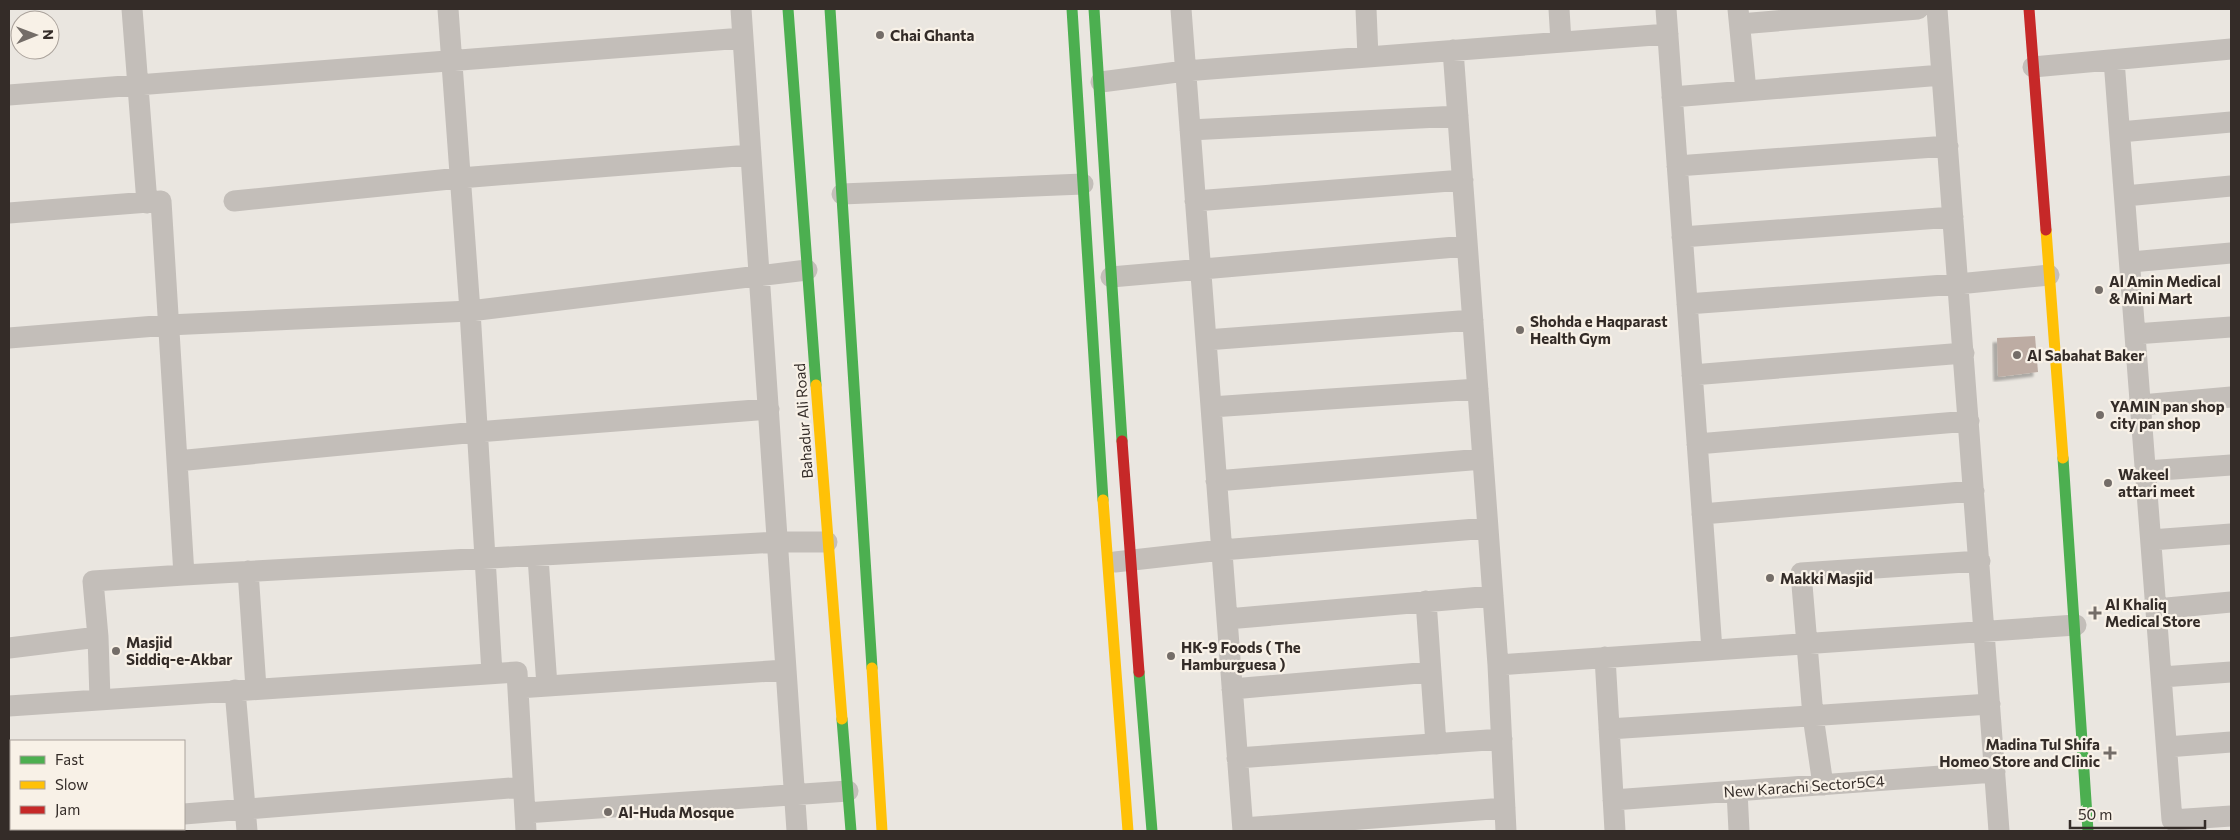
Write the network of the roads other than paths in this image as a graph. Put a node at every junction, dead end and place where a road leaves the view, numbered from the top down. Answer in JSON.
{"nodes":[{"id":1,"x":132,"y":9,"type":"edge"},
{"id":2,"x":448,"y":9,"type":"edge"},
{"id":3,"x":741,"y":9,"type":"edge"},
{"id":4,"x":788,"y":9,"type":"edge"},
{"id":5,"x":830,"y":9,"type":"edge"},
{"id":6,"x":1072,"y":9,"type":"edge"},
{"id":7,"x":1094,"y":9,"type":"edge"},
{"id":8,"x":1181,"y":9,"type":"edge"},
{"id":9,"x":1366,"y":9,"type":"edge"},
{"id":10,"x":1559,"y":9,"type":"edge"},
{"id":11,"x":1666,"y":9,"type":"edge"},
{"id":12,"x":1918,"y":9,"type":"edge"},
{"id":13,"x":1937,"y":9,"type":"edge"},
{"id":14,"x":2029,"y":9,"type":"edge"},
{"id":15,"x":1739,"y":16,"type":"edge"},
{"id":16,"x":1668,"y":34,"type":"junction"},
{"id":17,"x":743,"y":38,"type":"junction"},
{"id":18,"x":1561,"y":42,"type":"junction"},
{"id":19,"x":2231,"y":49,"type":"edge"},
{"id":20,"x":1454,"y":50,"type":"junction"},
{"id":21,"x":1368,"y":57,"type":"junction"},
{"id":22,"x":2114,"y":60,"type":"junction"},
{"id":23,"x":452,"y":61,"type":"junction"},
{"id":24,"x":2033,"y":67,"type":"junction"},
{"id":25,"x":1185,"y":71,"type":"junction"},
{"id":26,"x":1942,"y":75,"type":"junction"},
{"id":27,"x":1102,"y":82,"type":"junction"},
{"id":28,"x":138,"y":85,"type":"junction"},
{"id":29,"x":1746,"y":91,"type":"junction"},
{"id":30,"x":9,"y":95,"type":"edge"},
{"id":31,"x":1672,"y":97,"type":"junction"},
{"id":32,"x":1458,"y":116,"type":"junction"},
{"id":33,"x":2231,"y":122,"type":"edge"},
{"id":34,"x":1190,"y":130,"type":"junction"},
{"id":35,"x":2120,"y":132,"type":"junction"},
{"id":36,"x":1948,"y":146,"type":"junction"},
{"id":37,"x":750,"y":155,"type":"junction"},
{"id":38,"x":1677,"y":166,"type":"junction"},
{"id":39,"x":460,"y":178,"type":"junction"},
{"id":40,"x":1463,"y":180,"type":"junction"},
{"id":41,"x":1083,"y":184,"type":"junction"},
{"id":42,"x":2231,"y":186,"type":"edge"},
{"id":43,"x":842,"y":194,"type":"junction"},
{"id":44,"x":2125,"y":196,"type":"junction"},
{"id":45,"x":234,"y":201,"type":"dead end"},
{"id":46,"x":1195,"y":201,"type":"junction"},
{"id":47,"x":147,"y":203,"type":"junction"},
{"id":48,"x":9,"y":213,"type":"edge"},
{"id":49,"x":1953,"y":217,"type":"junction"},
{"id":50,"x":1682,"y":237,"type":"junction"},
{"id":51,"x":1467,"y":246,"type":"junction"},
{"id":52,"x":2231,"y":253,"type":"edge"},
{"id":53,"x":2131,"y":262,"type":"junction"},
{"id":54,"x":807,"y":270,"type":"junction"},
{"id":55,"x":1200,"y":271,"type":"junction"},
{"id":56,"x":2049,"y":275,"type":"junction"},
{"id":57,"x":759,"y":276,"type":"junction"},
{"id":58,"x":1110,"y":277,"type":"junction"},
{"id":59,"x":1958,"y":284,"type":"junction"},
{"id":60,"x":1687,"y":304,"type":"junction"},
{"id":61,"x":470,"y":311,"type":"junction"},
{"id":62,"x":1473,"y":320,"type":"junction"},
{"id":63,"x":168,"y":325,"type":"junction"},
{"id":64,"x":2231,"y":327,"type":"edge"},
{"id":65,"x":2135,"y":334,"type":"junction"},
{"id":66,"x":9,"y":338,"type":"edge"},
{"id":67,"x":1206,"y":340,"type":"junction"},
{"id":68,"x":1964,"y":353,"type":"junction"},
{"id":69,"x":1692,"y":375,"type":"junction"},
{"id":70,"x":1478,"y":389,"type":"junction"},
{"id":71,"x":2231,"y":398,"type":"edge"},
{"id":72,"x":2141,"y":405,"type":"junction"},
{"id":73,"x":1211,"y":407,"type":"junction"},
{"id":74,"x":769,"y":409,"type":"junction"},
{"id":75,"x":1969,"y":421,"type":"junction"},
{"id":76,"x":477,"y":432,"type":"junction"},
{"id":77,"x":1697,"y":444,"type":"junction"},
{"id":78,"x":1483,"y":459,"type":"junction"},
{"id":79,"x":177,"y":461,"type":"junction"},
{"id":80,"x":2231,"y":465,"type":"edge"},
{"id":81,"x":2146,"y":472,"type":"junction"},
{"id":82,"x":1216,"y":481,"type":"junction"},
{"id":83,"x":1974,"y":491,"type":"junction"},
{"id":84,"x":1702,"y":514,"type":"junction"},
{"id":85,"x":1488,"y":528,"type":"junction"},
{"id":86,"x":2231,"y":534,"type":"edge"},
{"id":87,"x":2151,"y":540,"type":"junction"},
{"id":88,"x":778,"y":542,"type":"junction"},
{"id":89,"x":827,"y":542,"type":"junction"},
{"id":90,"x":1222,"y":550,"type":"junction"},
{"id":91,"x":538,"y":557,"type":"junction"},
{"id":92,"x":485,"y":559,"type":"junction"},
{"id":93,"x":1129,"y":560,"type":"junction"},
{"id":94,"x":1980,"y":561,"type":"junction"},
{"id":95,"x":1107,"y":563,"type":"junction"},
{"id":96,"x":248,"y":571,"type":"junction"},
{"id":97,"x":184,"y":575,"type":"junction"},
{"id":98,"x":1493,"y":596,"type":"junction"},
{"id":99,"x":1426,"y":601,"type":"junction"},
{"id":100,"x":2231,"y":602,"type":"edge"},
{"id":101,"x":2156,"y":609,"type":"junction"},
{"id":102,"x":1227,"y":619,"type":"junction"},
{"id":103,"x":2076,"y":625,"type":"junction"},
{"id":104,"x":1985,"y":632,"type":"junction"},
{"id":105,"x":98,"y":637,"type":"junction"},
{"id":106,"x":1806,"y":644,"type":"junction"},
{"id":107,"x":9,"y":648,"type":"edge"},
{"id":108,"x":1712,"y":650,"type":"junction"},
{"id":109,"x":1604,"y":657,"type":"junction"},
{"id":110,"x":1498,"y":665,"type":"junction"},
{"id":111,"x":786,"y":670,"type":"junction"},
{"id":112,"x":1431,"y":672,"type":"junction"},
{"id":113,"x":2231,"y":672,"type":"edge"},
{"id":114,"x":492,"y":673,"type":"junction"},
{"id":115,"x":2162,"y":677,"type":"junction"},
{"id":116,"x":547,"y":686,"type":"junction"},
{"id":117,"x":256,"y":688,"type":"junction"},
{"id":118,"x":518,"y":688,"type":"junction"},
{"id":119,"x":1232,"y":689,"type":"junction"},
{"id":120,"x":235,"y":690,"type":"junction"},
{"id":121,"x":100,"y":699,"type":"junction"},
{"id":122,"x":1990,"y":704,"type":"junction"},
{"id":123,"x":9,"y":706,"type":"edge"},
{"id":124,"x":1813,"y":716,"type":"junction"},
{"id":125,"x":1609,"y":730,"type":"junction"},
{"id":126,"x":1502,"y":739,"type":"junction"},
{"id":127,"x":2231,"y":742,"type":"edge"},
{"id":128,"x":1436,"y":744,"type":"junction"},
{"id":129,"x":2167,"y":747,"type":"junction"},
{"id":130,"x":1238,"y":758,"type":"junction"},
{"id":131,"x":1995,"y":772,"type":"junction"},
{"id":132,"x":1823,"y":785,"type":"junction"},
{"id":133,"x":523,"y":787,"type":"junction"},
{"id":134,"x":848,"y":791,"type":"junction"},
{"id":135,"x":1737,"y":791,"type":"junction"},
{"id":136,"x":795,"y":794,"type":"junction"},
{"id":137,"x":1613,"y":800,"type":"junction"},
{"id":138,"x":1505,"y":808,"type":"junction"},
{"id":139,"x":245,"y":810,"type":"junction"},
{"id":140,"x":185,"y":814,"type":"edge"},
{"id":141,"x":2231,"y":816,"type":"edge"},
{"id":142,"x":525,"y":822,"type":"edge"},
{"id":143,"x":1243,"y":830,"type":"edge"},
{"id":144,"x":246,"y":831,"type":"edge"},
{"id":145,"x":798,"y":831,"type":"edge"},
{"id":146,"x":851,"y":831,"type":"edge"},
{"id":147,"x":882,"y":831,"type":"edge"},
{"id":148,"x":1128,"y":831,"type":"edge"},
{"id":149,"x":1152,"y":831,"type":"edge"},
{"id":150,"x":1506,"y":831,"type":"edge"},
{"id":151,"x":1615,"y":831,"type":"edge"},
{"id":152,"x":1739,"y":831,"type":"edge"},
{"id":153,"x":1999,"y":831,"type":"edge"},
{"id":154,"x":2088,"y":831,"type":"edge"}],
"edges":[{"from":1,"to":28,"type":"street"},
{"from":2,"to":23,"type":"street"},
{"from":3,"to":17,"type":"street"},
{"from":4,"to":54,"type":"street","name":"Bahadur Ali Road"},
{"from":5,"to":43,"type":"street"},
{"from":6,"to":41,"type":"street"},
{"from":7,"to":27,"type":"street"},
{"from":8,"to":25,"type":"street"},
{"from":9,"to":21,"type":"street"},
{"from":10,"to":18,"type":"street"},
{"from":11,"to":16,"type":"street"},
{"from":12,"to":15,"type":"street"},
{"from":13,"to":26,"type":"street"},
{"from":14,"to":24,"type":"street"},
{"from":15,"to":29,"type":"street"},
{"from":16,"to":18,"type":"street"},
{"from":16,"to":31,"type":"street"},
{"from":17,"to":23,"type":"street"},
{"from":17,"to":37,"type":"street"},
{"from":18,"to":20,"type":"street"},
{"from":19,"to":22,"type":"street"},
{"from":20,"to":21,"type":"street"},
{"from":20,"to":32,"type":"street"},
{"from":21,"to":25,"type":"street"},
{"from":22,"to":24,"type":"street"},
{"from":22,"to":35,"type":"street"},
{"from":23,"to":28,"type":"street"},
{"from":23,"to":39,"type":"street"},
{"from":24,"to":56,"type":"street"},
{"from":25,"to":27,"type":"street"},
{"from":25,"to":34,"type":"street"},
{"from":26,"to":29,"type":"street"},
{"from":26,"to":36,"type":"street"},
{"from":27,"to":58,"type":"street"},
{"from":28,"to":30,"type":"street"},
{"from":28,"to":47,"type":"street"},
{"from":29,"to":31,"type":"street"},
{"from":31,"to":38,"type":"street"},
{"from":32,"to":34,"type":"street"},
{"from":32,"to":40,"type":"street"},
{"from":33,"to":35,"type":"street"},
{"from":34,"to":46,"type":"street"},
{"from":35,"to":44,"type":"street"},
{"from":36,"to":38,"type":"street"},
{"from":36,"to":49,"type":"street"},
{"from":37,"to":39,"type":"street"},
{"from":37,"to":57,"type":"street"},
{"from":38,"to":50,"type":"street"},
{"from":39,"to":45,"type":"street"},
{"from":39,"to":61,"type":"street"},
{"from":40,"to":46,"type":"street"},
{"from":40,"to":51,"type":"street"},
{"from":41,"to":43,"type":"street"},
{"from":41,"to":95,"type":"street"},
{"from":42,"to":44,"type":"street"},
{"from":43,"to":147,"type":"street"},
{"from":44,"to":53,"type":"street"},
{"from":46,"to":55,"type":"street"},
{"from":47,"to":48,"type":"street"},
{"from":47,"to":63,"type":"street"},
{"from":49,"to":50,"type":"street"},
{"from":49,"to":59,"type":"street"},
{"from":50,"to":60,"type":"street"},
{"from":51,"to":55,"type":"street"},
{"from":51,"to":62,"type":"street"},
{"from":52,"to":53,"type":"street"},
{"from":53,"to":65,"type":"street"},
{"from":54,"to":57,"type":"street"},
{"from":54,"to":89,"type":"street","name":"Bahadur Ali Road"},
{"from":55,"to":58,"type":"street"},
{"from":55,"to":67,"type":"street"},
{"from":56,"to":59,"type":"street"},
{"from":56,"to":103,"type":"street"},
{"from":57,"to":61,"type":"street"},
{"from":57,"to":74,"type":"street"},
{"from":58,"to":93,"type":"street"},
{"from":59,"to":60,"type":"street"},
{"from":59,"to":68,"type":"street"},
{"from":60,"to":69,"type":"street"},
{"from":61,"to":63,"type":"street"},
{"from":61,"to":76,"type":"street"},
{"from":62,"to":67,"type":"street"},
{"from":62,"to":70,"type":"street"},
{"from":63,"to":66,"type":"street"},
{"from":63,"to":79,"type":"street"},
{"from":64,"to":65,"type":"street"},
{"from":65,"to":72,"type":"street"},
{"from":67,"to":73,"type":"street"},
{"from":68,"to":69,"type":"street"},
{"from":68,"to":75,"type":"street"},
{"from":69,"to":77,"type":"street"},
{"from":70,"to":73,"type":"street"},
{"from":70,"to":78,"type":"street"},
{"from":71,"to":72,"type":"street"},
{"from":72,"to":81,"type":"street"},
{"from":73,"to":82,"type":"street"},
{"from":74,"to":76,"type":"street"},
{"from":74,"to":88,"type":"street"},
{"from":75,"to":77,"type":"street"},
{"from":75,"to":83,"type":"street"},
{"from":76,"to":79,"type":"street"},
{"from":76,"to":92,"type":"street"},
{"from":77,"to":84,"type":"street"},
{"from":78,"to":82,"type":"street"},
{"from":78,"to":85,"type":"street"},
{"from":79,"to":97,"type":"street"},
{"from":80,"to":81,"type":"street"},
{"from":81,"to":87,"type":"street"},
{"from":82,"to":90,"type":"street"},
{"from":83,"to":84,"type":"street"},
{"from":83,"to":94,"type":"street"},
{"from":84,"to":108,"type":"street"},
{"from":85,"to":90,"type":"street"},
{"from":85,"to":98,"type":"street"},
{"from":86,"to":87,"type":"street"},
{"from":87,"to":101,"type":"street"},
{"from":88,"to":89,"type":"street"},
{"from":88,"to":91,"type":"street"},
{"from":88,"to":111,"type":"street"},
{"from":89,"to":134,"type":"street","name":"Bahadur Ali Road"},
{"from":90,"to":93,"type":"street"},
{"from":90,"to":102,"type":"street"},
{"from":91,"to":92,"type":"street"},
{"from":91,"to":116,"type":"street"},
{"from":92,"to":96,"type":"street"},
{"from":92,"to":114,"type":"street"},
{"from":93,"to":95,"type":"street"},
{"from":93,"to":149,"type":"street"},
{"from":94,"to":104,"type":"street"},
{"from":94,"to":106,"type":"street"},
{"from":95,"to":148,"type":"street"},
{"from":96,"to":97,"type":"street"},
{"from":96,"to":117,"type":"street"},
{"from":97,"to":105,"type":"street"},
{"from":98,"to":99,"type":"street"},
{"from":98,"to":110,"type":"street"},
{"from":99,"to":102,"type":"street"},
{"from":99,"to":112,"type":"street"},
{"from":100,"to":101,"type":"street"},
{"from":101,"to":115,"type":"street"},
{"from":102,"to":119,"type":"street"},
{"from":103,"to":104,"type":"street"},
{"from":103,"to":154,"type":"street"},
{"from":104,"to":106,"type":"street"},
{"from":104,"to":122,"type":"street"},
{"from":105,"to":107,"type":"street"},
{"from":105,"to":121,"type":"street"},
{"from":106,"to":108,"type":"street"},
{"from":106,"to":124,"type":"street"},
{"from":108,"to":109,"type":"street"},
{"from":109,"to":110,"type":"street"},
{"from":109,"to":125,"type":"street"},
{"from":110,"to":126,"type":"street"},
{"from":111,"to":116,"type":"street"},
{"from":111,"to":136,"type":"street"},
{"from":112,"to":119,"type":"street"},
{"from":112,"to":128,"type":"street"},
{"from":113,"to":115,"type":"street"},
{"from":114,"to":117,"type":"street"},
{"from":114,"to":118,"type":"street"},
{"from":115,"to":129,"type":"street"},
{"from":116,"to":118,"type":"street"},
{"from":117,"to":120,"type":"street"},
{"from":118,"to":133,"type":"street"},
{"from":119,"to":130,"type":"street"},
{"from":120,"to":121,"type":"street"},
{"from":120,"to":139,"type":"street"},
{"from":121,"to":123,"type":"street"},
{"from":122,"to":124,"type":"street"},
{"from":122,"to":131,"type":"street"},
{"from":124,"to":125,"type":"street"},
{"from":124,"to":132,"type":"street"},
{"from":125,"to":137,"type":"street"},
{"from":126,"to":128,"type":"street"},
{"from":126,"to":138,"type":"street"},
{"from":127,"to":129,"type":"street"},
{"from":128,"to":130,"type":"street"},
{"from":129,"to":141,"type":"street"},
{"from":130,"to":143,"type":"street"},
{"from":131,"to":132,"type":"street","name":"New Karachi Sector5C4"},
{"from":131,"to":153,"type":"street"},
{"from":132,"to":135,"type":"street","name":"New Karachi Sector5C4"},
{"from":133,"to":139,"type":"street"},
{"from":133,"to":142,"type":"street"},
{"from":134,"to":136,"type":"street"},
{"from":134,"to":146,"type":"street","name":"Bahadur Ali Road"},
{"from":135,"to":137,"type":"street","name":"New Karachi Sector5C4"},
{"from":135,"to":152,"type":"street"},
{"from":136,"to":142,"type":"street"},
{"from":136,"to":145,"type":"street"},
{"from":137,"to":151,"type":"street"},
{"from":138,"to":143,"type":"street"},
{"from":138,"to":150,"type":"street"},
{"from":139,"to":140,"type":"street"},
{"from":139,"to":144,"type":"street"}]}
